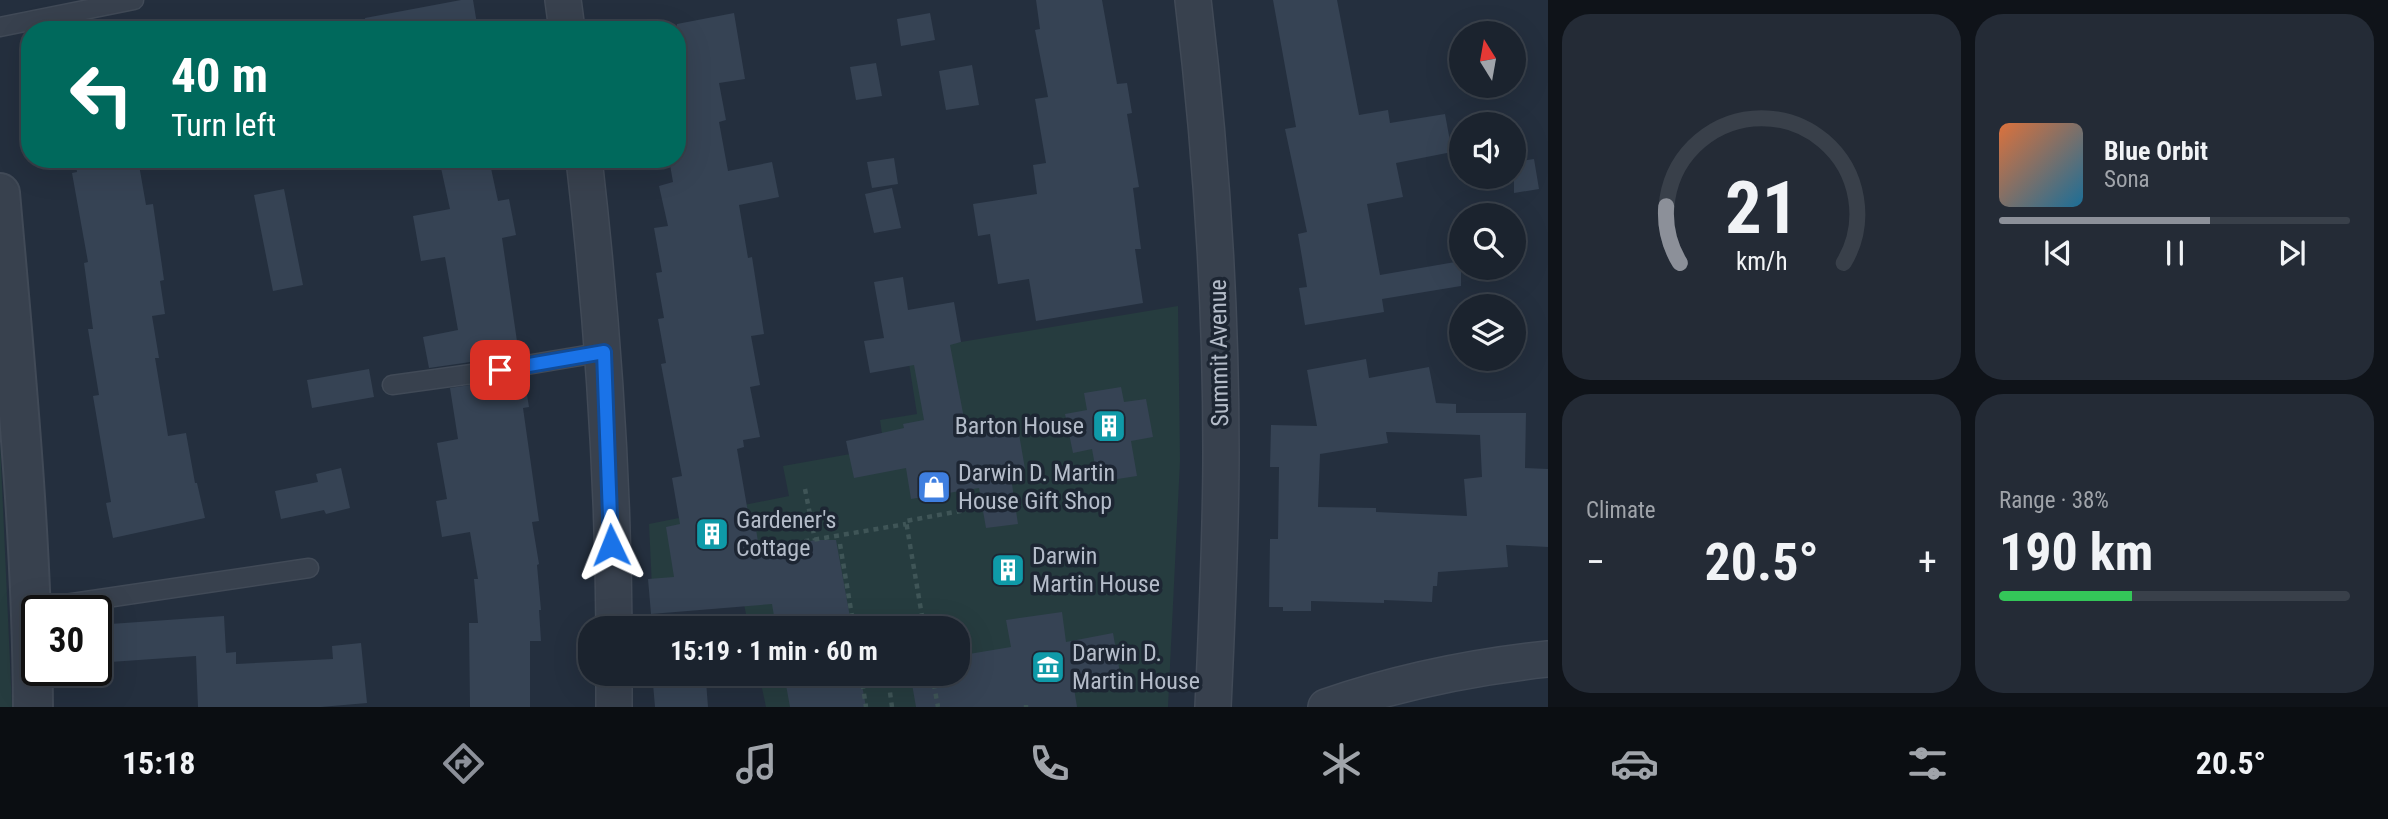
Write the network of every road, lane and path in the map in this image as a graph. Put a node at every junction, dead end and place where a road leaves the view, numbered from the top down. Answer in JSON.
{"nodes":[{"id":1,"x":134,"y":0,"type":"edge"},
{"id":2,"x":563,"y":0,"type":"edge"},
{"id":3,"x":1193,"y":0,"type":"edge"},
{"id":4,"x":30,"y":21,"type":"edge"},
{"id":5,"x":566,"y":21,"type":"edge"},
{"id":6,"x":21,"y":23,"type":"edge"},
{"id":7,"x":0,"y":27,"type":"edge"},
{"id":8,"x":584,"y":168,"type":"edge"},
{"id":9,"x":0,"y":193,"type":"edge"},
{"id":10,"x":604,"y":352,"type":"junction"},
{"id":11,"x":393,"y":385,"type":"dead end"},
{"id":12,"x":805,"y":489,"type":"dead end"},
{"id":13,"x":982,"y":507,"type":"dead end"},
{"id":14,"x":906,"y":524,"type":"junction"},
{"id":15,"x":815,"y":540,"type":"junction"},
{"id":16,"x":840,"y":544,"type":"dead end"},
{"id":17,"x":765,"y":548,"type":"dead end"},
{"id":18,"x":309,"y":568,"type":"dead end"},
{"id":19,"x":31,"y":595,"type":"edge"},
{"id":20,"x":112,"y":597,"type":"edge"},
{"id":21,"x":614,"y":616,"type":"edge"},
{"id":22,"x":852,"y":616,"type":"edge"},
{"id":23,"x":923,"y":616,"type":"edge"},
{"id":24,"x":1548,"y":659,"type":"edge"},
{"id":25,"x":33,"y":686,"type":"edge"},
{"id":26,"x":614,"y":686,"type":"edge"},
{"id":27,"x":863,"y":686,"type":"edge"},
{"id":28,"x":889,"y":686,"type":"edge"},
{"id":29,"x":934,"y":686,"type":"edge"},
{"id":30,"x":33,"y":707,"type":"edge"},
{"id":31,"x":614,"y":707,"type":"edge"},
{"id":32,"x":866,"y":707,"type":"edge"},
{"id":33,"x":892,"y":707,"type":"edge"},
{"id":34,"x":938,"y":707,"type":"edge"},
{"id":35,"x":1213,"y":707,"type":"edge"},
{"id":36,"x":1326,"y":707,"type":"edge"}],
"edges":[{"from":1,"to":4,"type":"lane"},
{"from":2,"to":5,"type":"street"},
{"from":3,"to":35,"type":"street","name":"Summit Avenue"},
{"from":6,"to":7,"type":"lane"},
{"from":8,"to":10,"type":"street"},
{"from":9,"to":19,"type":"street"},
{"from":10,"to":11,"type":"lane"},
{"from":10,"to":21,"type":"street"},
{"from":12,"to":15,"type":"path"},
{"from":13,"to":14,"type":"path"},
{"from":14,"to":15,"type":"path"},
{"from":14,"to":23,"type":"path"},
{"from":15,"to":17,"type":"path"},
{"from":16,"to":22,"type":"path"},
{"from":18,"to":20,"type":"lane"},
{"from":24,"to":36,"type":"street"},
{"from":25,"to":30,"type":"street"},
{"from":26,"to":31,"type":"street"},
{"from":27,"to":32,"type":"path"},
{"from":28,"to":33,"type":"path"},
{"from":29,"to":34,"type":"path"}]}
